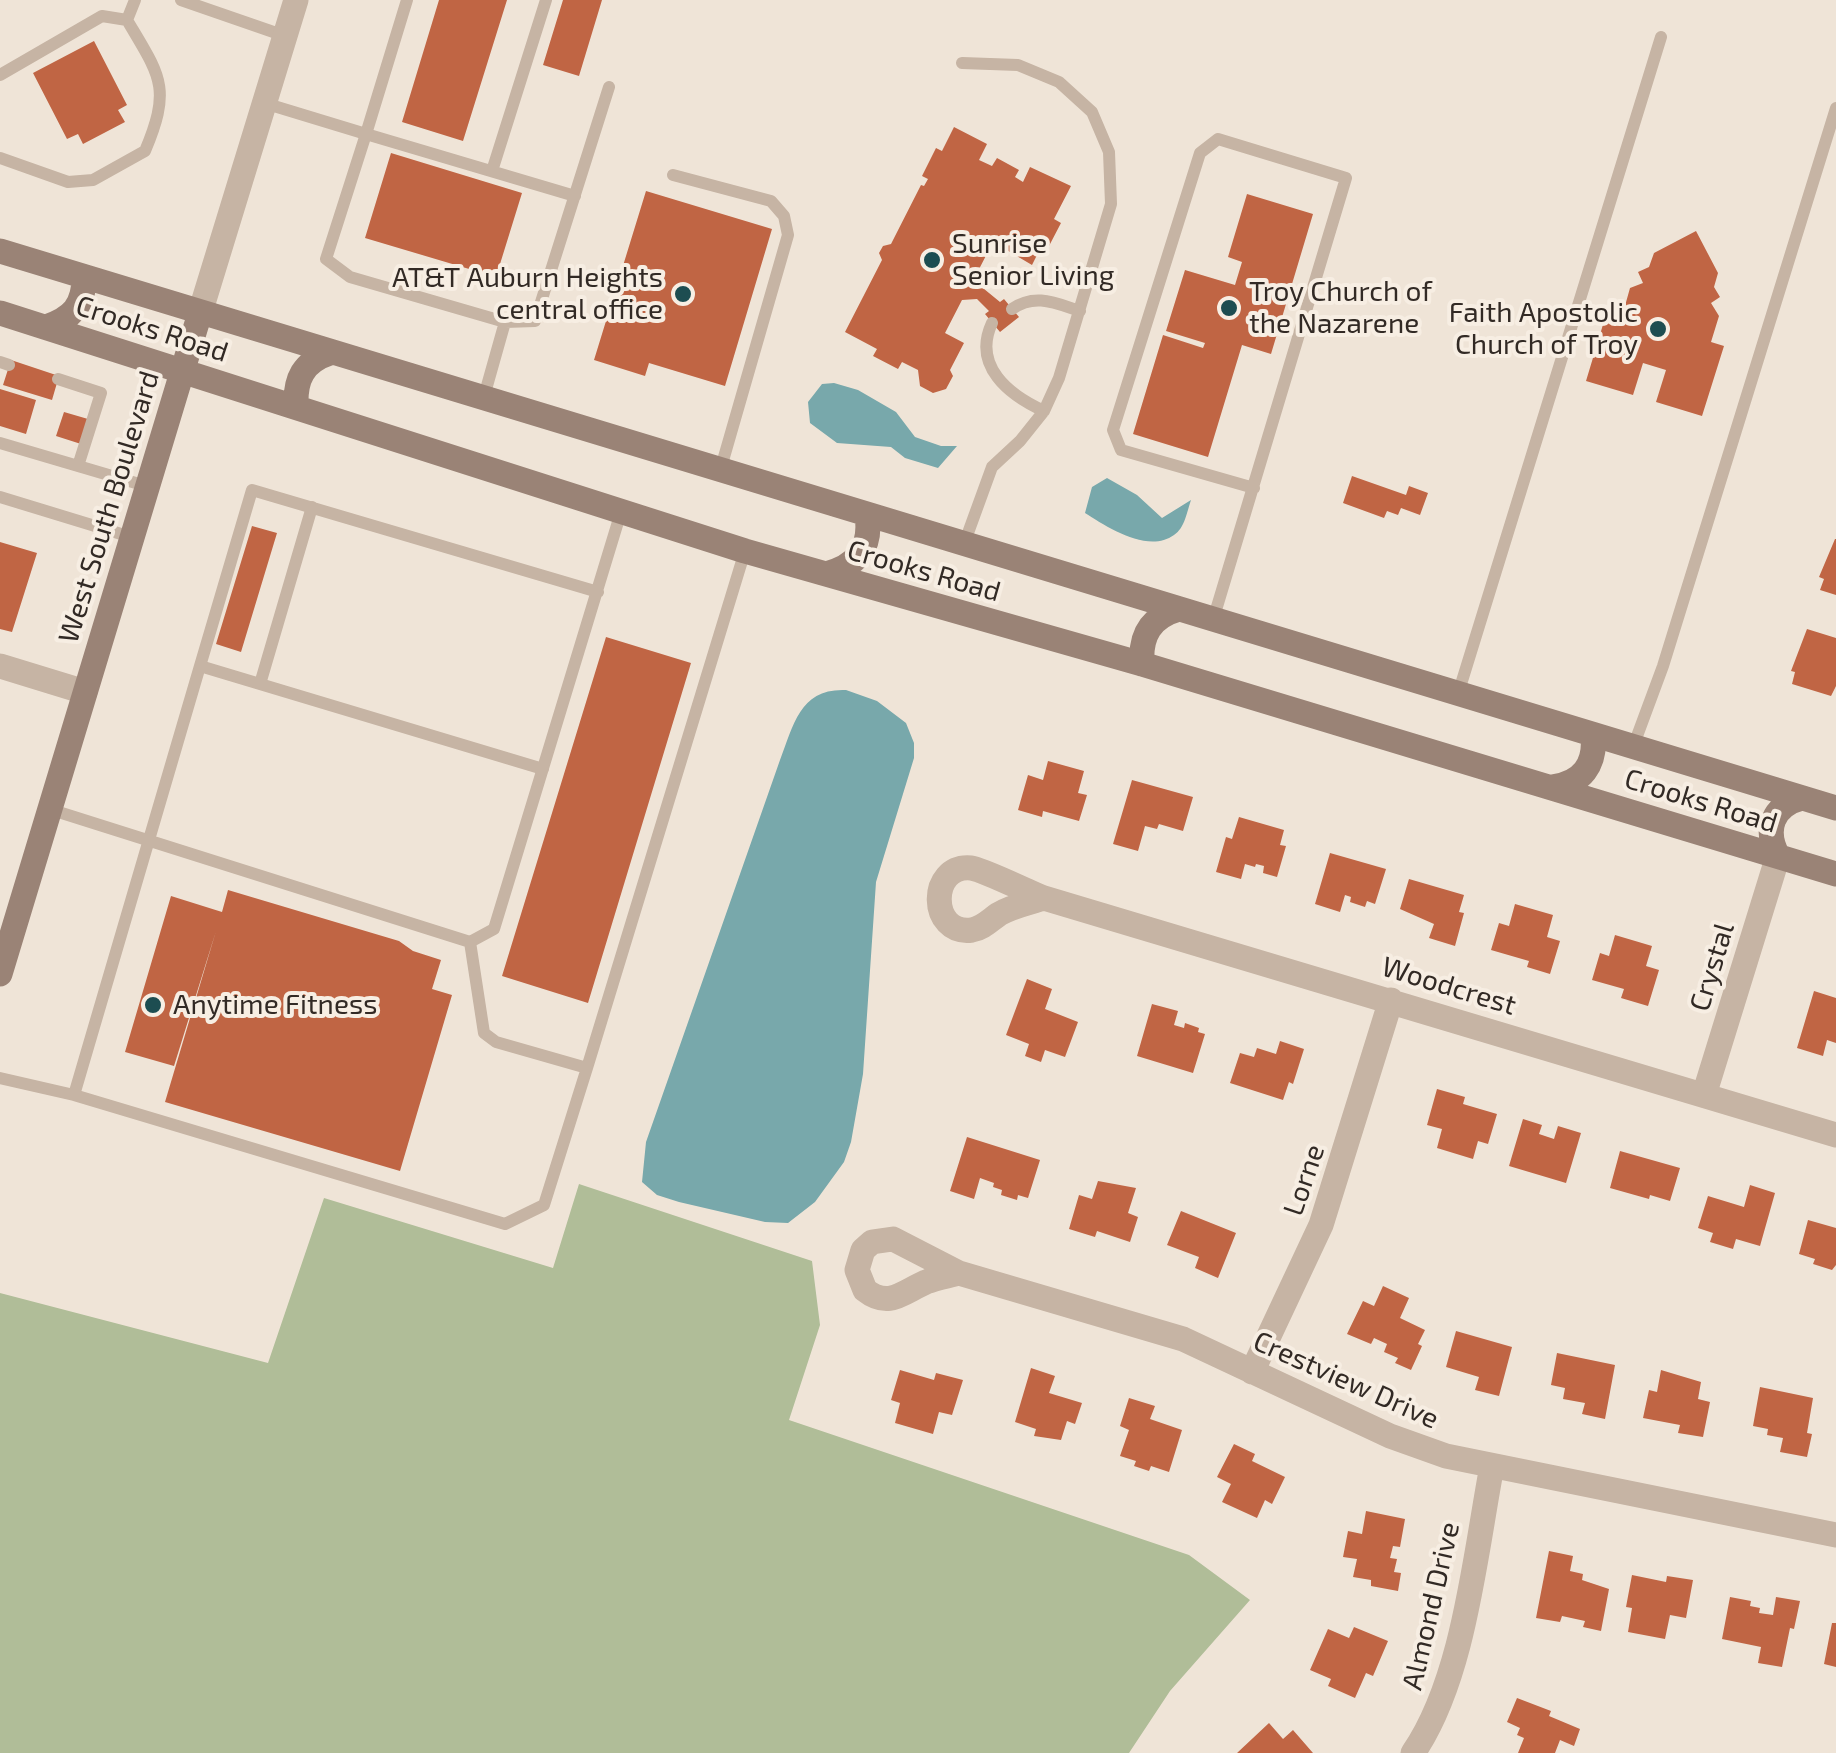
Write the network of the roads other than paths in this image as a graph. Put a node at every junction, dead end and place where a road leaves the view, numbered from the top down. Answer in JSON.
{"nodes":[{"id":1,"x":135,"y":0,"type":"edge"},
{"id":2,"x":181,"y":0,"type":"edge"},
{"id":3,"x":296,"y":0,"type":"edge"},
{"id":4,"x":406,"y":0,"type":"edge"},
{"id":5,"x":546,"y":0,"type":"edge"},
{"id":6,"x":127,"y":20,"type":"junction"},
{"id":7,"x":285,"y":36,"type":"junction"},
{"id":8,"x":1661,"y":37,"type":"dead end"},
{"id":9,"x":962,"y":63,"type":"dead end"},
{"id":10,"x":0,"y":75,"type":"edge"},
{"id":11,"x":610,"y":88,"type":"dead end"},
{"id":12,"x":264,"y":103,"type":"junction"},
{"id":13,"x":1836,"y":108,"type":"edge"},
{"id":14,"x":366,"y":134,"type":"junction"},
{"id":15,"x":0,"y":158,"type":"edge"},
{"id":16,"x":492,"y":171,"type":"junction"},
{"id":17,"x":673,"y":174,"type":"dead end"},
{"id":18,"x":575,"y":196,"type":"junction"},
{"id":19,"x":0,"y":250,"type":"edge"},
{"id":20,"x":84,"y":277,"type":"junction"},
{"id":21,"x":1012,"y":308,"type":"dead end"},
{"id":22,"x":1080,"y":311,"type":"junction"},
{"id":23,"x":200,"y":313,"type":"junction"},
{"id":24,"x":2,"y":320,"type":"edge"},
{"id":25,"x":505,"y":322,"type":"junction"},
{"id":26,"x":992,"y":324,"type":"dead end"},
{"id":27,"x":46,"y":328,"type":"junction"},
{"id":28,"x":330,"y":353,"type":"junction"},
{"id":29,"x":182,"y":370,"type":"junction"},
{"id":30,"x":58,"y":379,"type":"dead end"},
{"id":31,"x":483,"y":400,"type":"junction"},
{"id":32,"x":296,"y":406,"type":"junction"},
{"id":33,"x":1044,"y":411,"type":"junction"},
{"id":34,"x":0,"y":443,"type":"edge"},
{"id":35,"x":78,"y":466,"type":"junction"},
{"id":36,"x":720,"y":471,"type":"junction"},
{"id":37,"x":146,"y":486,"type":"junction"},
{"id":38,"x":1254,"y":488,"type":"junction"},
{"id":39,"x":0,"y":497,"type":"edge"},
{"id":40,"x":312,"y":508,"type":"junction"},
{"id":41,"x":621,"y":512,"type":"junction"},
{"id":42,"x":868,"y":516,"type":"junction"},
{"id":43,"x":131,"y":537,"type":"junction"},
{"id":44,"x":964,"y":544,"type":"junction"},
{"id":45,"x":745,"y":551,"type":"junction"},
{"id":46,"x":826,"y":574,"type":"junction"},
{"id":47,"x":598,"y":592,"type":"junction"},
{"id":48,"x":1179,"y":609,"type":"junction"},
{"id":49,"x":1213,"y":620,"type":"junction"},
{"id":50,"x":1142,"y":664,"type":"junction"},
{"id":51,"x":0,"y":666,"type":"edge"},
{"id":52,"x":200,"y":666,"type":"junction"},
{"id":53,"x":260,"y":684,"type":"junction"},
{"id":54,"x":84,"y":692,"type":"junction"},
{"id":55,"x":1458,"y":694,"type":"junction"},
{"id":56,"x":1593,"y":735,"type":"junction"},
{"id":57,"x":1633,"y":746,"type":"junction"},
{"id":58,"x":544,"y":769,"type":"junction"},
{"id":59,"x":1553,"y":787,"type":"junction"},
{"id":60,"x":1802,"y":798,"type":"junction"},
{"id":61,"x":1836,"y":808,"type":"edge"},
{"id":62,"x":49,"y":809,"type":"junction"},
{"id":63,"x":148,"y":842,"type":"junction"},
{"id":64,"x":1778,"y":856,"type":"junction"},
{"id":65,"x":1836,"y":874,"type":"edge"},
{"id":66,"x":1044,"y":898,"type":"dead end"},
{"id":67,"x":470,"y":942,"type":"junction"},
{"id":68,"x":0,"y":974,"type":"edge"},
{"id":69,"x":1391,"y":1000,"type":"junction"},
{"id":70,"x":587,"y":1068,"type":"junction"},
{"id":71,"x":0,"y":1078,"type":"edge"},
{"id":72,"x":74,"y":1095,"type":"junction"},
{"id":73,"x":1704,"y":1095,"type":"junction"},
{"id":74,"x":1836,"y":1135,"type":"edge"},
{"id":75,"x":958,"y":1273,"type":"dead end"},
{"id":76,"x":1252,"y":1372,"type":"junction"},
{"id":77,"x":1492,"y":1466,"type":"junction"},
{"id":78,"x":1836,"y":1534,"type":"edge"},
{"id":79,"x":1412,"y":1753,"type":"edge"}],
"edges":[{"from":1,"to":6,"type":"lane"},
{"from":2,"to":7,"type":"lane"},
{"from":3,"to":7,"type":"street","name":"West South Boulevard"},
{"from":4,"to":14,"type":"lane"},
{"from":5,"to":16,"type":"lane"},
{"from":6,"to":10,"type":"lane"},
{"from":6,"to":15,"type":"lane"},
{"from":7,"to":12,"type":"street","name":"West South Boulevard"},
{"from":8,"to":55,"type":"lane"},
{"from":9,"to":22,"type":"lane"},
{"from":11,"to":18,"type":"lane"},
{"from":12,"to":14,"type":"lane"},
{"from":12,"to":23,"type":"street","name":"West South Boulevard"},
{"from":13,"to":57,"type":"lane"},
{"from":14,"to":16,"type":"lane"},
{"from":14,"to":25,"type":"lane"},
{"from":16,"to":18,"type":"lane"},
{"from":17,"to":36,"type":"lane"},
{"from":18,"to":25,"type":"lane"},
{"from":19,"to":20,"type":"main road","name":"Crooks Road"},
{"from":20,"to":23,"type":"main road","name":"Crooks Road"},
{"from":20,"to":27,"type":"main road"},
{"from":21,"to":22,"type":"lane"},
{"from":22,"to":33,"type":"lane"},
{"from":23,"to":28,"type":"main road","name":"Crooks Road"},
{"from":23,"to":29,"type":"main road","name":"West South Boulevard"},
{"from":24,"to":27,"type":"main road","name":"Crooks Road"},
{"from":25,"to":31,"type":"lane"},
{"from":26,"to":33,"type":"lane"},
{"from":27,"to":29,"type":"main road","name":"Crooks Road"},
{"from":28,"to":31,"type":"main road","name":"Crooks Road"},
{"from":28,"to":32,"type":"main road"},
{"from":29,"to":32,"type":"main road","name":"Crooks Road"},
{"from":29,"to":37,"type":"main road","name":"West South Boulevard"},
{"from":30,"to":35,"type":"lane"},
{"from":31,"to":36,"type":"main road","name":"Crooks Road"},
{"from":32,"to":41,"type":"main road","name":"Crooks Road"},
{"from":33,"to":44,"type":"lane"},
{"from":34,"to":35,"type":"lane"},
{"from":35,"to":37,"type":"lane"},
{"from":36,"to":42,"type":"main road","name":"Crooks Road"},
{"from":37,"to":43,"type":"main road","name":"West South Boulevard"},
{"from":38,"to":38,"type":"lane"},
{"from":38,"to":49,"type":"lane"},
{"from":39,"to":43,"type":"lane"},
{"from":40,"to":47,"type":"lane"},
{"from":40,"to":52,"type":"lane"},
{"from":40,"to":53,"type":"lane"},
{"from":41,"to":45,"type":"main road","name":"Crooks Road"},
{"from":41,"to":47,"type":"lane"},
{"from":42,"to":44,"type":"main road","name":"Crooks Road"},
{"from":42,"to":46,"type":"main road"},
{"from":43,"to":54,"type":"main road","name":"West South Boulevard"},
{"from":44,"to":48,"type":"main road","name":"Crooks Road"},
{"from":45,"to":46,"type":"main road","name":"Crooks Road"},
{"from":45,"to":70,"type":"lane"},
{"from":46,"to":50,"type":"main road","name":"Crooks Road"},
{"from":47,"to":58,"type":"lane"},
{"from":48,"to":49,"type":"main road","name":"Crooks Road"},
{"from":48,"to":50,"type":"main road"},
{"from":49,"to":55,"type":"main road","name":"Crooks Road"},
{"from":50,"to":59,"type":"main road","name":"Crooks Road"},
{"from":51,"to":54,"type":"street"},
{"from":52,"to":53,"type":"lane"},
{"from":52,"to":63,"type":"lane"},
{"from":53,"to":58,"type":"lane"},
{"from":54,"to":62,"type":"main road","name":"West South Boulevard"},
{"from":55,"to":56,"type":"main road","name":"Crooks Road"},
{"from":56,"to":57,"type":"main road","name":"Crooks Road"},
{"from":56,"to":59,"type":"main road"},
{"from":57,"to":60,"type":"main road","name":"Crooks Road"},
{"from":58,"to":67,"type":"lane"},
{"from":59,"to":64,"type":"main road","name":"Crooks Road"},
{"from":60,"to":61,"type":"main road","name":"Crooks Road"},
{"from":60,"to":64,"type":"main road"},
{"from":62,"to":63,"type":"lane"},
{"from":62,"to":68,"type":"main road","name":"West South Boulevard"},
{"from":63,"to":67,"type":"lane"},
{"from":63,"to":72,"type":"lane"},
{"from":64,"to":65,"type":"main road","name":"Crooks Road"},
{"from":64,"to":73,"type":"street","name":"Crystal"},
{"from":66,"to":69,"type":"street","name":"Woodcrest"},
{"from":67,"to":70,"type":"lane"},
{"from":69,"to":73,"type":"street","name":"Woodcrest"},
{"from":69,"to":76,"type":"street","name":"Lorne"},
{"from":70,"to":72,"type":"lane"},
{"from":71,"to":72,"type":"lane"},
{"from":73,"to":74,"type":"street","name":"Woodcrest"},
{"from":75,"to":76,"type":"street","name":"Crestview Drive"},
{"from":76,"to":77,"type":"street","name":"Crestview Drive"},
{"from":77,"to":78,"type":"street","name":"Crestview Drive"},
{"from":77,"to":79,"type":"street","name":"Almond Drive"}]}
